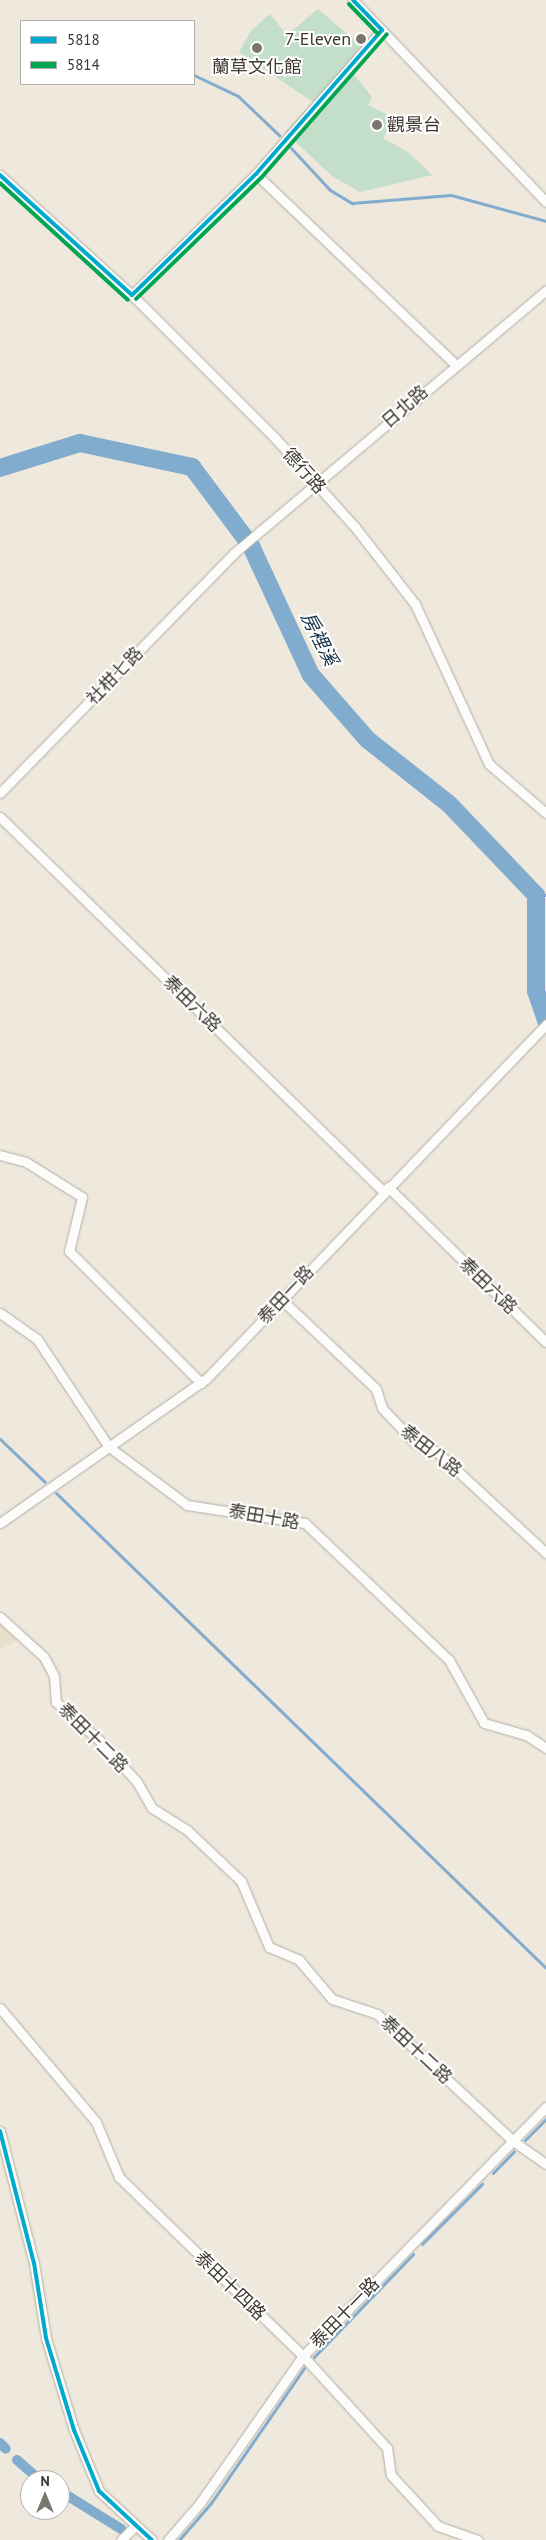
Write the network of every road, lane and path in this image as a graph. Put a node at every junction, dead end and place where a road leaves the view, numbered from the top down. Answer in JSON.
{"nodes":[{"id":1,"x":353,"y":0,"type":"edge"},
{"id":2,"x":382,"y":30,"type":"junction"},
{"id":3,"x":256,"y":174,"type":"junction"},
{"id":4,"x":0,"y":175,"type":"edge"},
{"id":5,"x":546,"y":202,"type":"edge"},
{"id":6,"x":546,"y":290,"type":"edge"},
{"id":7,"x":132,"y":295,"type":"junction"},
{"id":8,"x":455,"y":364,"type":"junction"},
{"id":9,"x":316,"y":484,"type":"junction"},
{"id":10,"x":268,"y":526,"type":"joint"},
{"id":11,"x":0,"y":793,"type":"edge"},
{"id":12,"x":546,"y":813,"type":"edge"},
{"id":13,"x":0,"y":817,"type":"edge"},
{"id":14,"x":542,"y":1027,"type":"edge"},
{"id":15,"x":0,"y":1155,"type":"edge"},
{"id":16,"x":386,"y":1190,"type":"junction"},
{"id":17,"x":282,"y":1300,"type":"junction"},
{"id":18,"x":0,"y":1313,"type":"edge"},
{"id":19,"x":546,"y":1342,"type":"edge"},
{"id":20,"x":201,"y":1382,"type":"junction"},
{"id":21,"x":109,"y":1447,"type":"junction"},
{"id":22,"x":0,"y":1523,"type":"edge"},
{"id":23,"x":546,"y":1538,"type":"edge"},
{"id":24,"x":538,"y":1546,"type":"junction"},
{"id":25,"x":546,"y":1553,"type":"edge"},
{"id":26,"x":0,"y":1617,"type":"edge"},
{"id":27,"x":546,"y":1748,"type":"edge"},
{"id":28,"x":0,"y":2008,"type":"edge"},
{"id":29,"x":546,"y":2107,"type":"edge"},
{"id":30,"x":0,"y":2131,"type":"edge"},
{"id":31,"x":513,"y":2141,"type":"junction"},
{"id":32,"x":546,"y":2164,"type":"edge"},
{"id":33,"x":303,"y":2356,"type":"junction"},
{"id":34,"x":134,"y":2527,"type":"junction"},
{"id":35,"x":121,"y":2540,"type":"edge"},
{"id":36,"x":152,"y":2540,"type":"edge"},
{"id":37,"x":168,"y":2540,"type":"edge"},
{"id":38,"x":478,"y":2540,"type":"edge"}],
"edges":[{"from":1,"to":2,"type":"street"},
{"from":2,"to":3,"type":"street"},
{"from":2,"to":5,"type":"street"},
{"from":3,"to":7,"type":"street"},
{"from":3,"to":8,"type":"street"},
{"from":4,"to":7,"type":"street","name":"德行路"},
{"from":6,"to":8,"type":"street","name":"日北路"},
{"from":7,"to":9,"type":"street","name":"德行路"},
{"from":8,"to":9,"type":"street","name":"日北路"},
{"from":9,"to":10,"type":"street","name":"日北路"},
{"from":9,"to":12,"type":"street","name":"德行路"},
{"from":10,"to":11,"type":"street","name":"社柑七路"},
{"from":13,"to":16,"type":"street","name":"泰田六路"},
{"from":14,"to":16,"type":"street","name":"泰田一路"},
{"from":15,"to":20,"type":"street"},
{"from":16,"to":17,"type":"street","name":"泰田一路"},
{"from":16,"to":19,"type":"street","name":"泰田六路"},
{"from":17,"to":20,"type":"street","name":"泰田一路"},
{"from":17,"to":24,"type":"street","name":"泰田八路"},
{"from":18,"to":21,"type":"street","name":"泰田十路"},
{"from":20,"to":21,"type":"street","name":"泰田一路"},
{"from":21,"to":22,"type":"street","name":"泰田一路"},
{"from":21,"to":27,"type":"street","name":"泰田十路"},
{"from":23,"to":24,"type":"street"},
{"from":24,"to":25,"type":"street","name":"泰田八路"},
{"from":26,"to":31,"type":"street","name":"泰田十二路"},
{"from":28,"to":33,"type":"street","name":"泰田十四路"},
{"from":29,"to":31,"type":"street","name":"泰田十一路"},
{"from":30,"to":34,"type":"street"},
{"from":31,"to":32,"type":"street","name":"泰田十二路"},
{"from":31,"to":33,"type":"street","name":"泰田十一路"},
{"from":33,"to":37,"type":"street","name":"泰田十一路"},
{"from":33,"to":38,"type":"street","name":"泰田十四路"},
{"from":34,"to":35,"type":"street"},
{"from":34,"to":36,"type":"street"}]}
